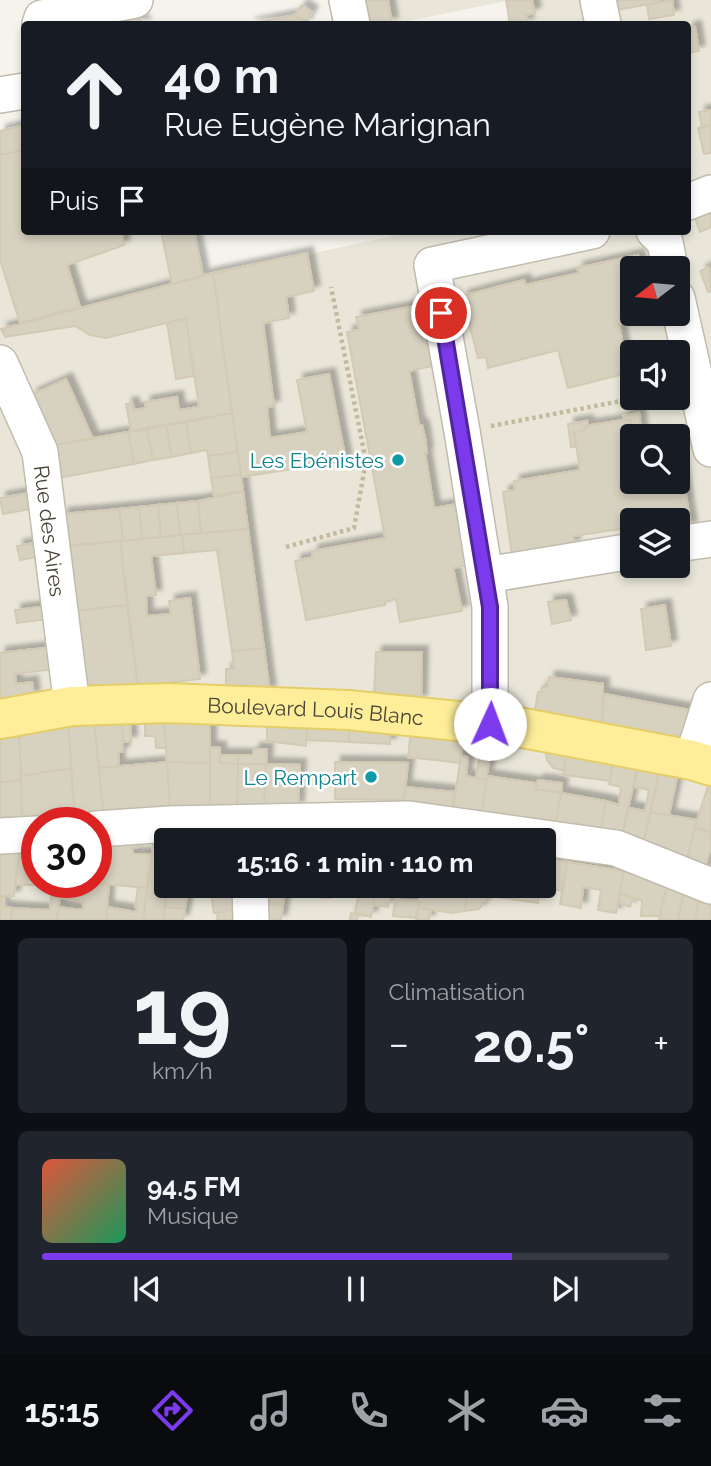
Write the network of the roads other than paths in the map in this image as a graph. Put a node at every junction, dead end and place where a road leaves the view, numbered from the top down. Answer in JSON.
{"nodes":[{"id":1,"x":135,"y":0,"type":"edge"},
{"id":2,"x":347,"y":0,"type":"edge"},
{"id":3,"x":598,"y":0,"type":"edge"},
{"id":4,"x":41,"y":21,"type":"edge"},
{"id":5,"x":351,"y":21,"type":"edge"},
{"id":6,"x":602,"y":21,"type":"edge"},
{"id":7,"x":21,"y":92,"type":"edge"},
{"id":8,"x":0,"y":95,"type":"edge"},
{"id":9,"x":711,"y":193,"type":"edge"},
{"id":10,"x":691,"y":201,"type":"edge"},
{"id":11,"x":573,"y":235,"type":"edge"},
{"id":12,"x":658,"y":235,"type":"edge"},
{"id":13,"x":668,"y":256,"type":"edge"},
{"id":14,"x":687,"y":326,"type":"edge"},
{"id":15,"x":0,"y":362,"type":"edge"},
{"id":16,"x":703,"y":374,"type":"edge"},
{"id":17,"x":711,"y":449,"type":"edge"},
{"id":18,"x":711,"y":538,"type":"edge"},
{"id":19,"x":690,"y":542,"type":"edge"},
{"id":20,"x":620,"y":554,"type":"edge"},
{"id":21,"x":488,"y":591,"type":"junction"},
{"id":22,"x":711,"y":700,"type":"edge"},
{"id":23,"x":72,"y":706,"type":"junction"},
{"id":24,"x":0,"y":719,"type":"edge"},
{"id":25,"x":490,"y":724,"type":"junction"},
{"id":26,"x":702,"y":763,"type":"edge"},
{"id":27,"x":112,"y":828,"type":"edge"},
{"id":28,"x":217,"y":828,"type":"edge"},
{"id":29,"x":295,"y":828,"type":"edge"},
{"id":30,"x":468,"y":828,"type":"edge"},
{"id":31,"x":21,"y":835,"type":"edge"},
{"id":32,"x":0,"y":836,"type":"edge"},
{"id":33,"x":556,"y":840,"type":"edge"},
{"id":34,"x":711,"y":886,"type":"edge"},
{"id":35,"x":250,"y":898,"type":"edge"},
{"id":36,"x":251,"y":920,"type":"edge"}],
"edges":[{"from":1,"to":4,"type":"street"},
{"from":2,"to":5,"type":"street"},
{"from":3,"to":6,"type":"street"},
{"from":7,"to":8,"type":"street"},
{"from":9,"to":10,"type":"street"},
{"from":11,"to":21,"type":"street"},
{"from":12,"to":13,"type":"street"},
{"from":14,"to":16,"type":"street"},
{"from":15,"to":23,"type":"street","name":"Rue des Aires"},
{"from":16,"to":17,"type":"street"},
{"from":18,"to":19,"type":"street"},
{"from":20,"to":21,"type":"street"},
{"from":21,"to":25,"type":"street"},
{"from":22,"to":26,"type":"street"},
{"from":23,"to":24,"type":"main road","name":"Boulevard Louis Blanc"},
{"from":23,"to":25,"type":"main road","name":"Boulevard Louis Blanc"},
{"from":25,"to":26,"type":"main road","name":"Boulevard Louis Blanc"},
{"from":27,"to":28,"type":"street"},
{"from":29,"to":30,"type":"street"},
{"from":31,"to":32,"type":"street"},
{"from":33,"to":34,"type":"street"},
{"from":35,"to":36,"type":"street"}]}
